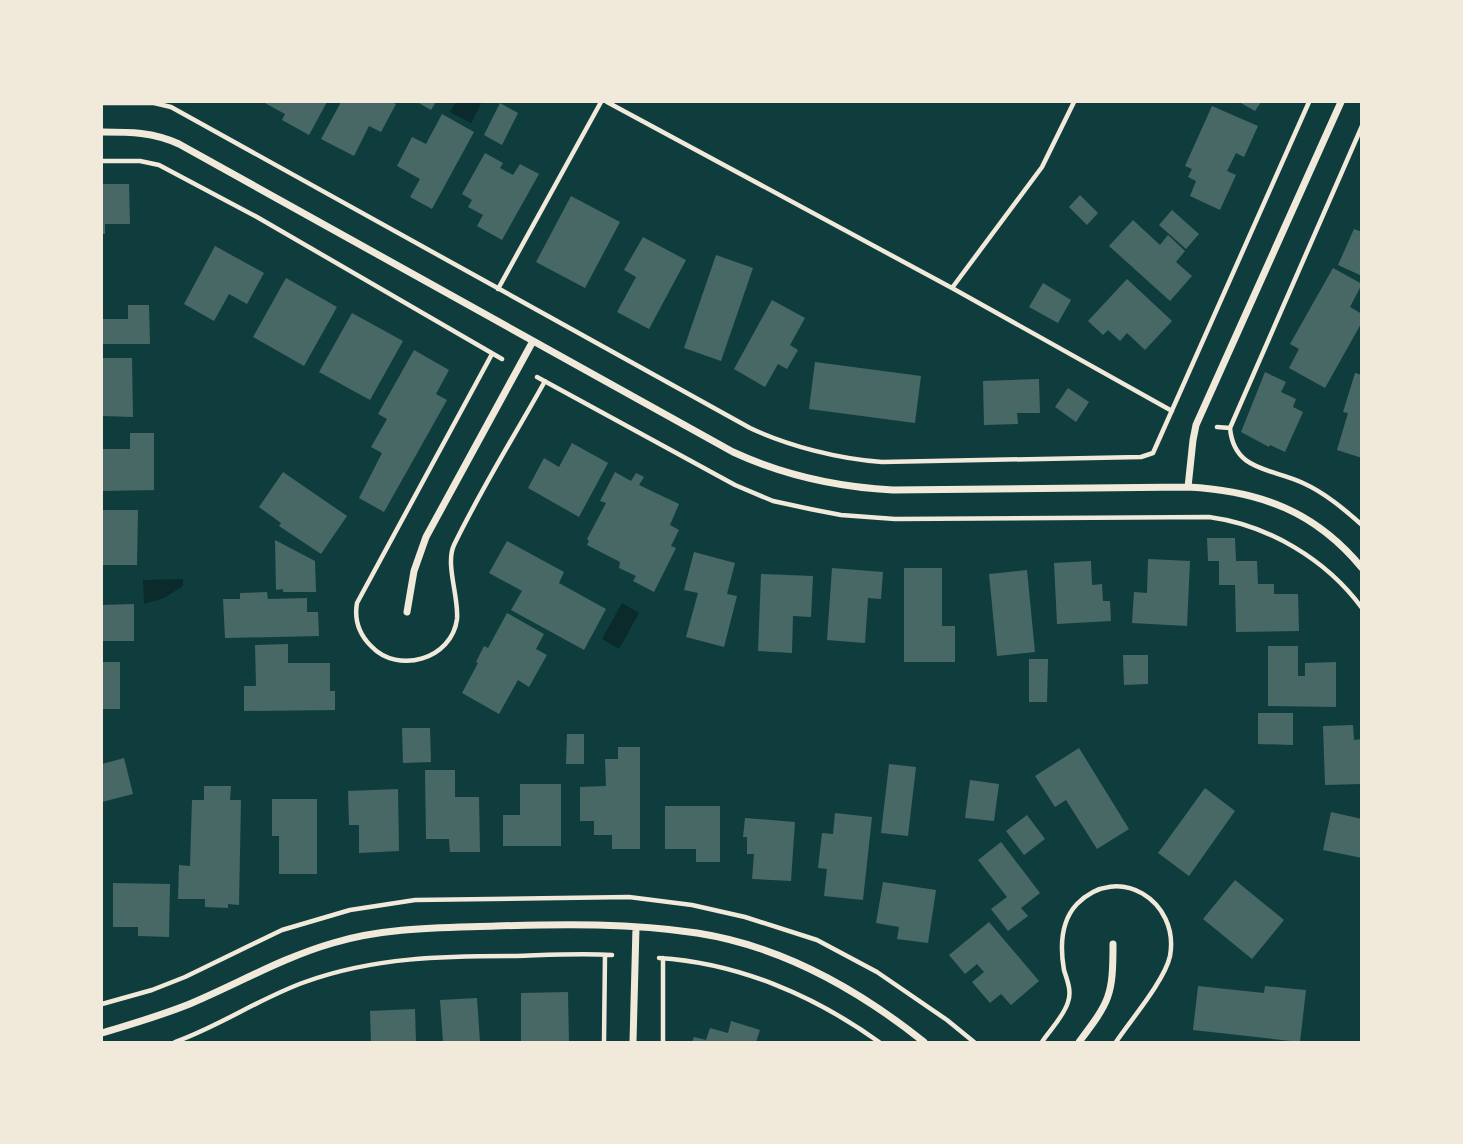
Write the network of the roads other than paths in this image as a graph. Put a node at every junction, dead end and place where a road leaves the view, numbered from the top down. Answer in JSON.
{"nodes":[{"id":1,"x":1340,"y":102,"type":"edge"},
{"id":2,"x":102,"y":132,"type":"edge"},
{"id":3,"x":533,"y":341,"type":"junction"},
{"id":4,"x":1188,"y":486,"type":"junction"},
{"id":5,"x":1362,"y":568,"type":"edge"},
{"id":6,"x":407,"y":612,"type":"dead end"},
{"id":7,"x":636,"y":927,"type":"junction"},
{"id":8,"x":1113,"y":944,"type":"dead end"},
{"id":9,"x":102,"y":1032,"type":"edge"},
{"id":10,"x":633,"y":1042,"type":"edge"},
{"id":11,"x":924,"y":1042,"type":"edge"},
{"id":12,"x":1080,"y":1042,"type":"edge"}],
"edges":[{"from":1,"to":4,"type":"street"},
{"from":2,"to":3,"type":"street"},
{"from":3,"to":4,"type":"street"},
{"from":3,"to":6,"type":"street"},
{"from":4,"to":5,"type":"street"},
{"from":7,"to":9,"type":"street"},
{"from":7,"to":10,"type":"street"},
{"from":7,"to":11,"type":"street"},
{"from":8,"to":12,"type":"street"}]}
